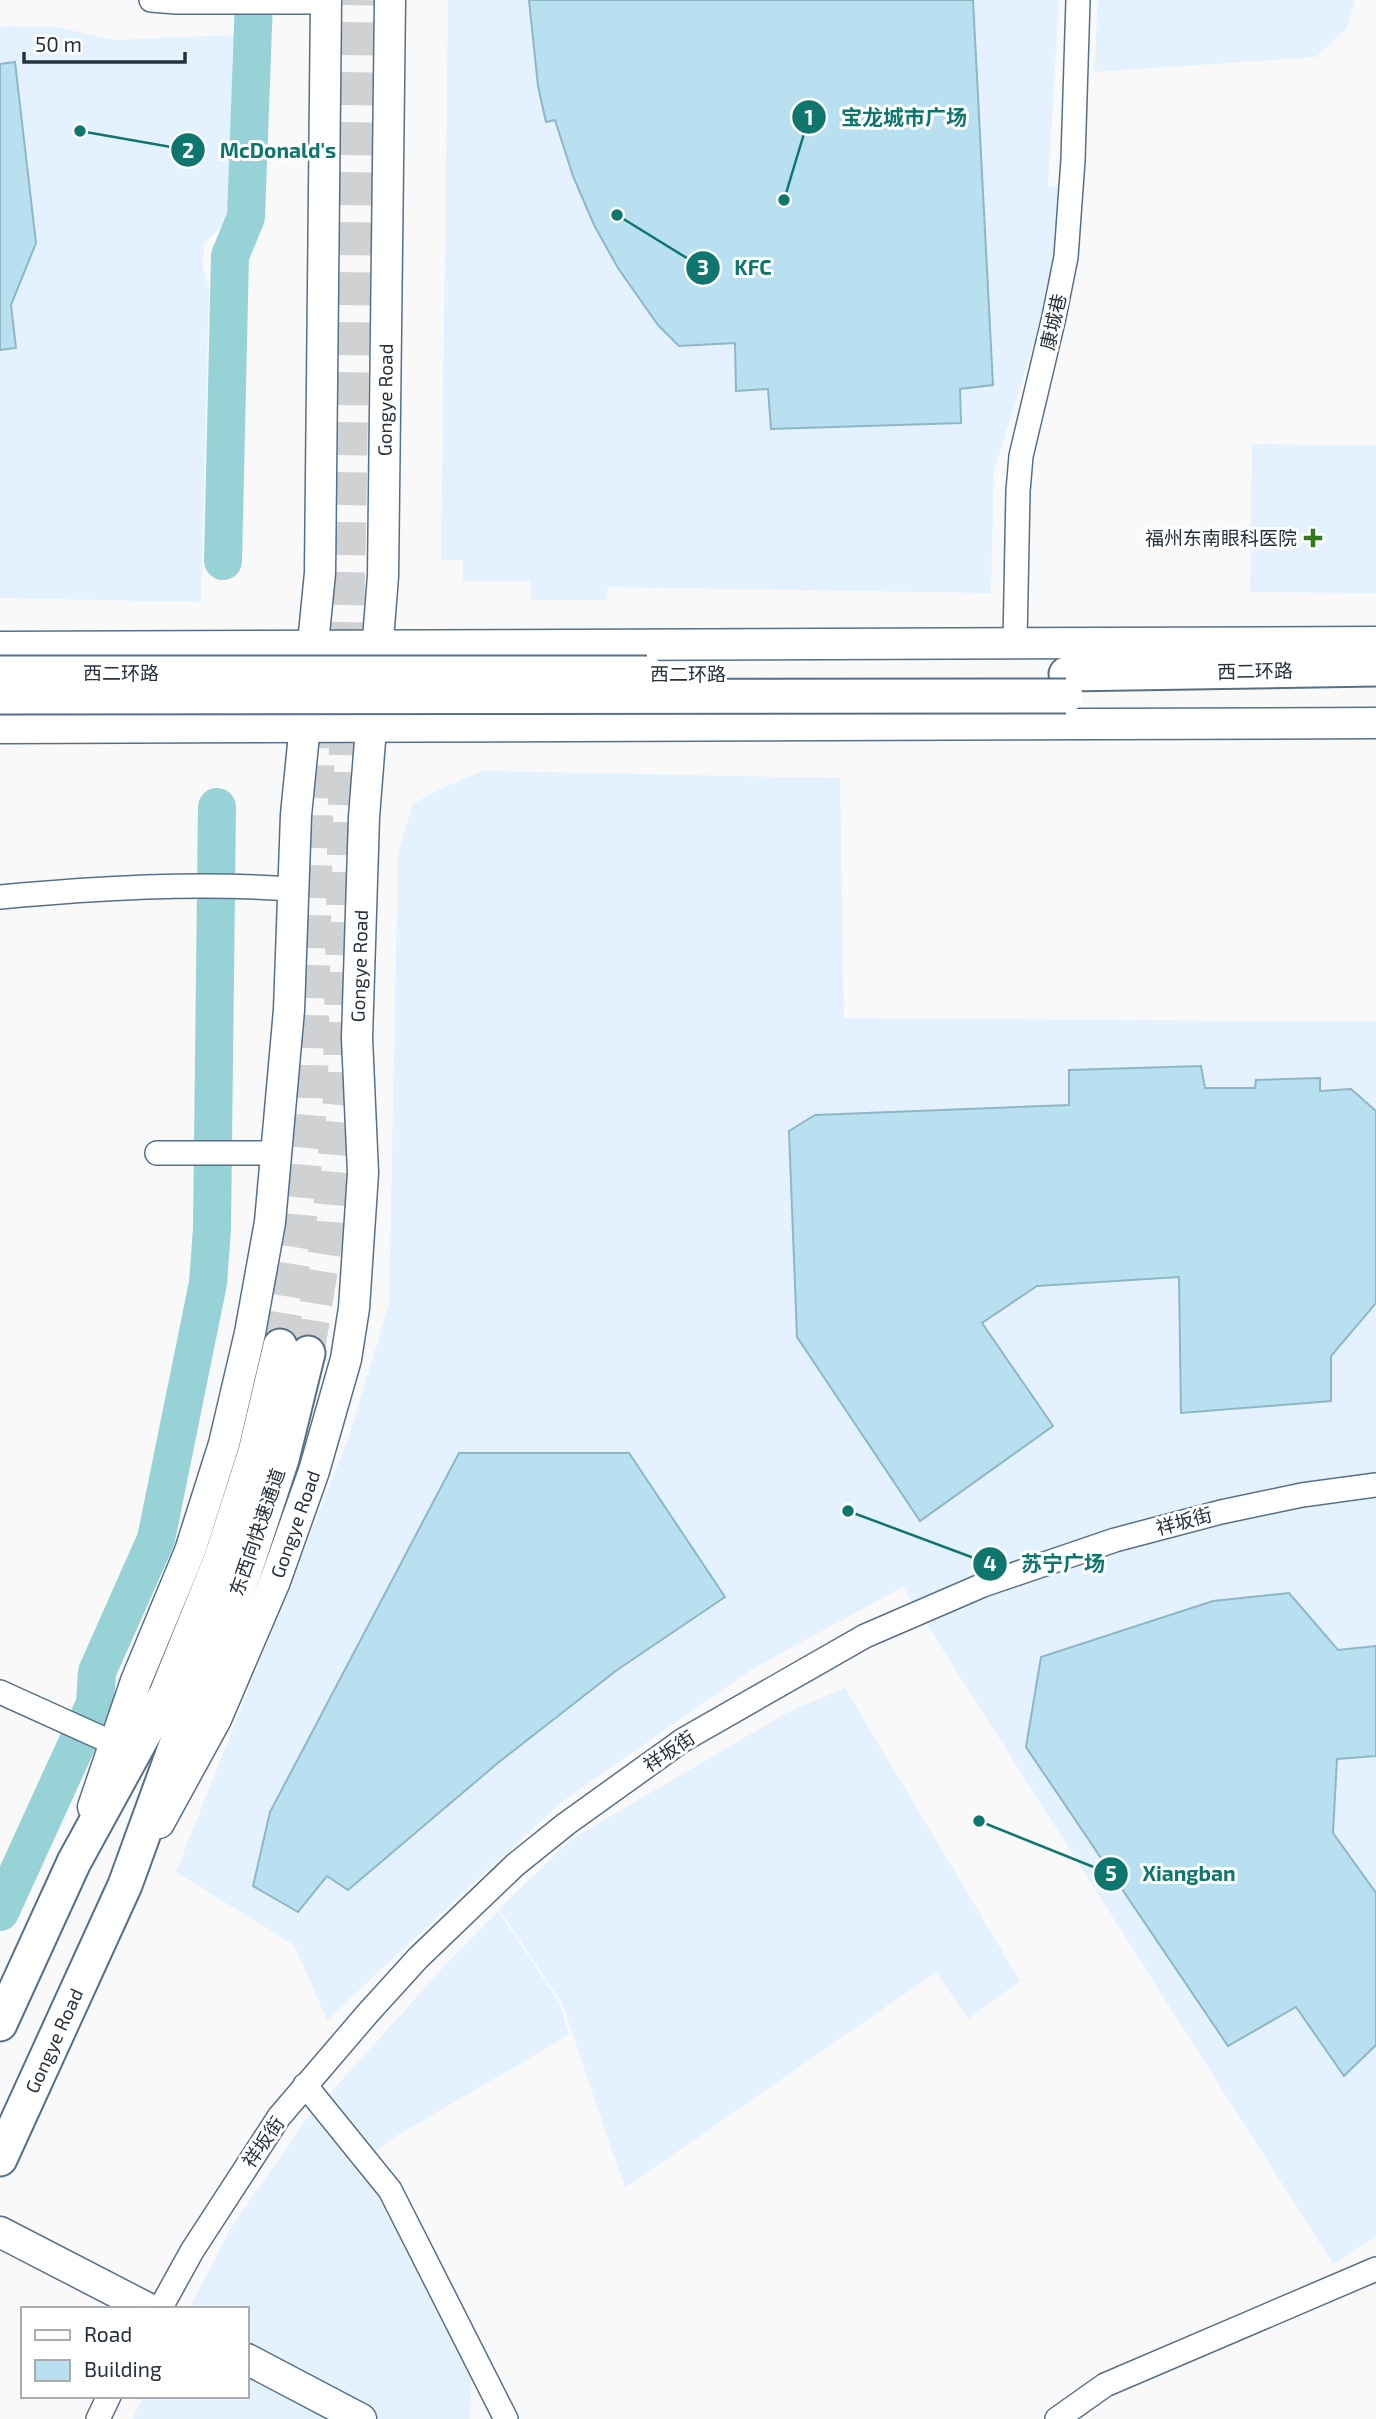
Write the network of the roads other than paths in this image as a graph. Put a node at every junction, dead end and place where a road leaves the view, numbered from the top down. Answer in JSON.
{"nodes":[{"id":1,"x":151,"y":0,"type":"edge"},
{"id":2,"x":390,"y":0,"type":"edge"},
{"id":3,"x":1078,"y":0,"type":"edge"},
{"id":4,"x":326,"y":1,"type":"edge"},
{"id":5,"x":1015,"y":642,"type":"junction"},
{"id":6,"x":1376,"y":642,"type":"edge"},
{"id":7,"x":377,"y":645,"type":"junction"},
{"id":8,"x":313,"y":646,"type":"junction"},
{"id":9,"x":0,"y":647,"type":"edge"},
{"id":10,"x":1376,"y":669,"type":"edge"},
{"id":11,"x":0,"y":673,"type":"edge"},
{"id":12,"x":1066,"y":685,"type":"junction"},
{"id":13,"x":1376,"y":692,"type":"edge"},
{"id":14,"x":0,"y":697,"type":"edge"},
{"id":15,"x":1376,"y":723,"type":"edge"},
{"id":16,"x":305,"y":726,"type":"junction"},
{"id":17,"x":371,"y":726,"type":"junction"},
{"id":18,"x":0,"y":728,"type":"edge"},
{"id":19,"x":293,"y":889,"type":"junction"},
{"id":20,"x":0,"y":897,"type":"edge"},
{"id":21,"x":157,"y":1153,"type":"dead end"},
{"id":22,"x":276,"y":1153,"type":"junction"},
{"id":23,"x":294,"y":1349,"type":"tunnel mouth"},
{"id":24,"x":1376,"y":1485,"type":"edge"},
{"id":25,"x":0,"y":1692,"type":"edge"},
{"id":26,"x":178,"y":1700,"type":"junction"},
{"id":27,"x":104,"y":1739,"type":"junction"},
{"id":28,"x":74,"y":1862,"type":"junction"},
{"id":29,"x":125,"y":1885,"type":"junction"},
{"id":30,"x":0,"y":2024,"type":"edge"},
{"id":31,"x":305,"y":2085,"type":"junction"},
{"id":32,"x":0,"y":2159,"type":"edge"},
{"id":33,"x":0,"y":2232,"type":"edge"},
{"id":34,"x":0,"y":2253,"type":"edge"},
{"id":35,"x":1375,"y":2270,"type":"edge"},
{"id":36,"x":103,"y":2307,"type":"edge"},
{"id":37,"x":145,"y":2307,"type":"edge"},
{"id":38,"x":161,"y":2307,"type":"edge"},
{"id":39,"x":248,"y":2361,"type":"edge"},
{"id":40,"x":248,"y":2383,"type":"edge"},
{"id":41,"x":108,"y":2398,"type":"edge"},
{"id":42,"x":98,"y":2419,"type":"edge"},
{"id":43,"x":316,"y":2419,"type":"edge"},
{"id":44,"x":361,"y":2419,"type":"edge"},
{"id":45,"x":506,"y":2419,"type":"edge"},
{"id":46,"x":1057,"y":2419,"type":"edge"}],
"edges":[{"from":1,"to":4,"type":"street"},
{"from":2,"to":7,"type":"main road","name":"Gongye Road"},
{"from":3,"to":5,"type":"street","name":"康城巷"},
{"from":4,"to":8,"type":"main road"},
{"from":5,"to":6,"type":"main road"},
{"from":5,"to":7,"type":"main road"},
{"from":7,"to":8,"type":"main road"},
{"from":7,"to":17,"type":"main road","name":"Gongye Road"},
{"from":8,"to":9,"type":"main road"},
{"from":8,"to":16,"type":"main road"},
{"from":10,"to":12,"type":"highway","name":"西二环路"},
{"from":11,"to":12,"type":"highway","name":"西二环路","bridge":true},
{"from":12,"to":13,"type":"highway","name":"西二环路"},
{"from":12,"to":14,"type":"highway","name":"西二环路","bridge":true},
{"from":15,"to":17,"type":"main road"},
{"from":16,"to":17,"type":"main road"},
{"from":16,"to":18,"type":"main road"},
{"from":16,"to":19,"type":"main road"},
{"from":17,"to":29,"type":"main road","name":"Gongye Road"},
{"from":19,"to":20,"type":"street"},
{"from":19,"to":22,"type":"main road"},
{"from":21,"to":22,"type":"street"},
{"from":22,"to":27,"type":"main road"},
{"from":23,"to":26,"type":"highway","name":"东西向快速通道"},
{"from":24,"to":31,"type":"street","name":"祥坂街"},
{"from":25,"to":27,"type":"street"},
{"from":26,"to":28,"type":"highway"},
{"from":26,"to":29,"type":"highway","name":"Gongye Road"},
{"from":27,"to":28,"type":"main road"},
{"from":28,"to":30,"type":"highway"},
{"from":29,"to":32,"type":"highway","name":"Gongye Road"},
{"from":31,"to":38,"type":"street","name":"祥坂街"},
{"from":31,"to":45,"type":"street"},
{"from":33,"to":37,"type":"main road"},
{"from":34,"to":36,"type":"main road"},
{"from":35,"to":46,"type":"street"},
{"from":39,"to":44,"type":"main road"},
{"from":40,"to":43,"type":"main road"},
{"from":41,"to":42,"type":"street"}]}
